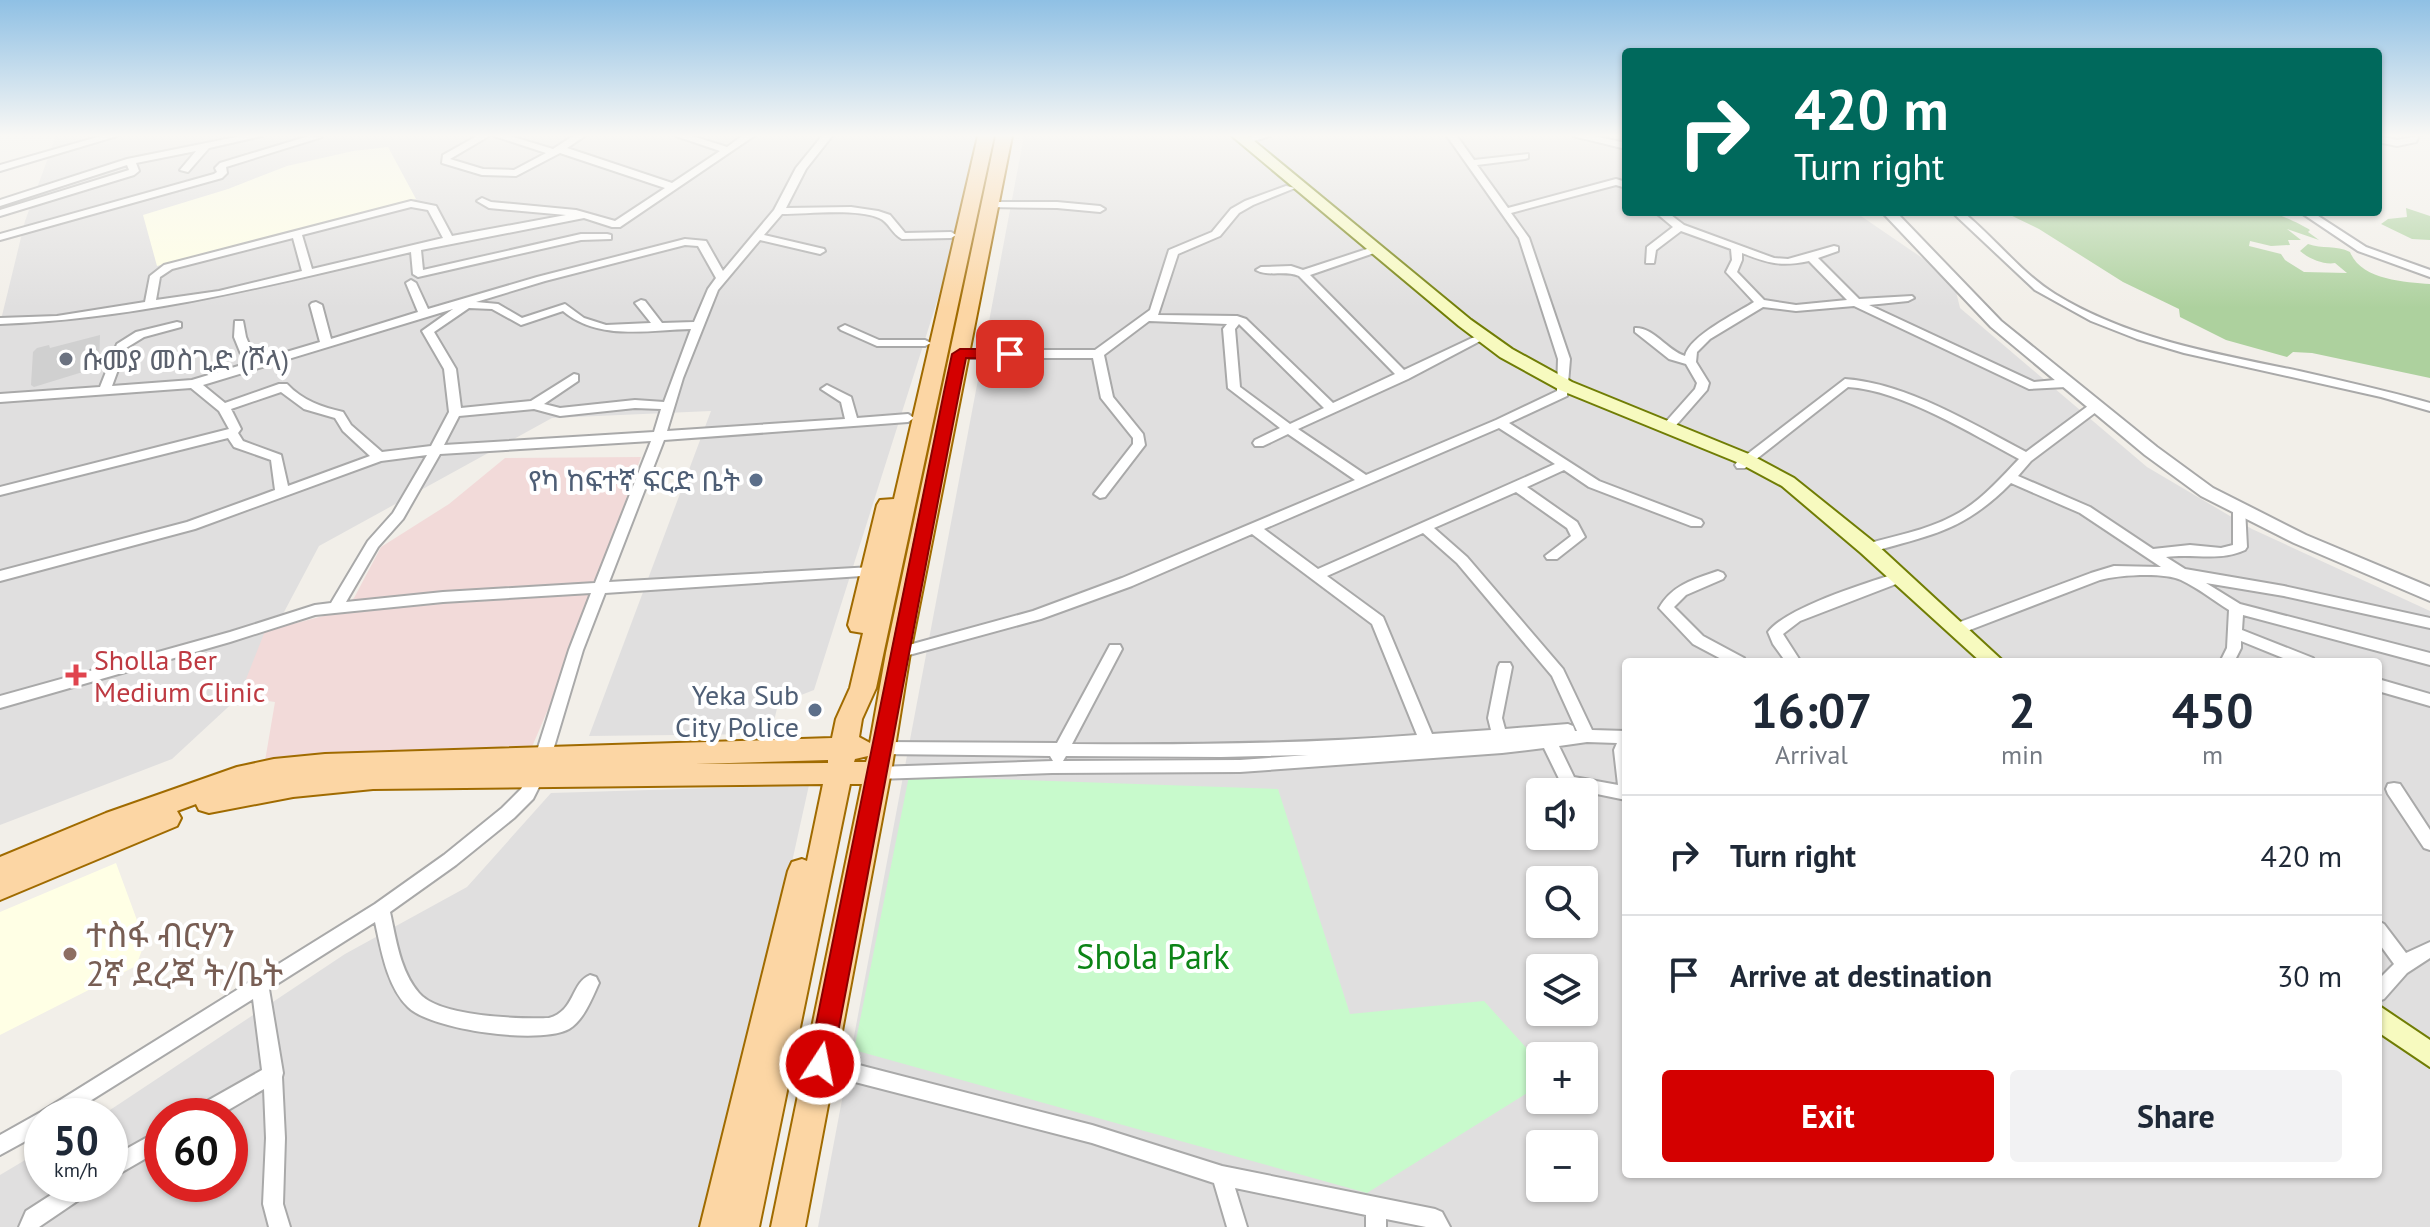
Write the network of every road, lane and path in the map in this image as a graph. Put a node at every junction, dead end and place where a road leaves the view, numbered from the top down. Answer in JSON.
{"nodes":[{"id":1,"x":30,"y":193,"type":"edge"},
{"id":2,"x":65,"y":193,"type":"edge"},
{"id":3,"x":156,"y":193,"type":"edge"},
{"id":4,"x":664,"y":193,"type":"edge"},
{"id":5,"x":788,"y":193,"type":"edge"},
{"id":6,"x":960,"y":193,"type":"edge"},
{"id":7,"x":972,"y":193,"type":"edge"},
{"id":8,"x":993,"y":193,"type":"edge"},
{"id":9,"x":1276,"y":193,"type":"edge"},
{"id":10,"x":1298,"y":193,"type":"edge"},
{"id":11,"x":1304,"y":193,"type":"edge"},
{"id":12,"x":1494,"y":193,"type":"edge"},
{"id":13,"x":1574,"y":193,"type":"edge"},
{"id":14,"x":482,"y":201,"type":"dead end"},
{"id":15,"x":0,"y":203,"type":"edge"},
{"id":16,"x":991,"y":205,"type":"junction"},
{"id":17,"x":1100,"y":209,"type":"dead end"},
{"id":18,"x":779,"y":211,"type":"junction"},
{"id":19,"x":1507,"y":211,"type":"junction"},
{"id":20,"x":0,"y":213,"type":"edge"},
{"id":21,"x":584,"y":215,"type":"junction"},
{"id":22,"x":1665,"y":216,"type":"edge"},
{"id":23,"x":1893,"y":216,"type":"edge"},
{"id":24,"x":1961,"y":216,"type":"edge"},
{"id":25,"x":2311,"y":216,"type":"edge"},
{"id":26,"x":1339,"y":222,"type":"junction"},
{"id":27,"x":616,"y":225,"type":"junction"},
{"id":28,"x":1680,"y":227,"type":"junction"},
{"id":29,"x":297,"y":235,"type":"junction"},
{"id":30,"x":951,"y":235,"type":"junction"},
{"id":31,"x":0,"y":237,"type":"edge"},
{"id":32,"x":607,"y":237,"type":"junction"},
{"id":33,"x":760,"y":237,"type":"junction"},
{"id":34,"x":449,"y":240,"type":"junction"},
{"id":35,"x":416,"y":247,"type":"junction"},
{"id":36,"x":1736,"y":248,"type":"junction"},
{"id":37,"x":1834,"y":249,"type":"dead end"},
{"id":38,"x":820,"y":251,"type":"dead end"},
{"id":39,"x":1370,"y":251,"type":"junction"},
{"id":40,"x":1811,"y":257,"type":"junction"},
{"id":41,"x":620,"y":258,"type":"junction"},
{"id":42,"x":1650,"y":261,"type":"dead end"},
{"id":43,"x":1261,"y":270,"type":"dead end"},
{"id":44,"x":308,"y":274,"type":"junction"},
{"id":45,"x":1303,"y":274,"type":"junction"},
{"id":46,"x":2430,"y":274,"type":"edge"},
{"id":47,"x":721,"y":277,"type":"junction"},
{"id":48,"x":411,"y":283,"type":"dead end"},
{"id":49,"x":1908,"y":298,"type":"dead end"},
{"id":50,"x":465,"y":303,"type":"junction"},
{"id":51,"x":641,"y":303,"type":"dead end"},
{"id":52,"x":1761,"y":303,"type":"junction"},
{"id":53,"x":1856,"y":303,"type":"junction"},
{"id":54,"x":316,"y":305,"type":"dead end"},
{"id":55,"x":150,"y":306,"type":"junction"},
{"id":56,"x":424,"y":313,"type":"junction"},
{"id":57,"x":1149,"y":318,"type":"junction"},
{"id":58,"x":1237,"y":319,"type":"junction"},
{"id":59,"x":0,"y":321,"type":"edge"},
{"id":60,"x":239,"y":323,"type":"dead end"},
{"id":61,"x":177,"y":325,"type":"dead end"},
{"id":62,"x":699,"y":325,"type":"junction"},
{"id":63,"x":659,"y":326,"type":"junction"},
{"id":64,"x":845,"y":328,"type":"dead end"},
{"id":65,"x":1639,"y":330,"type":"dead end"},
{"id":66,"x":1476,"y":340,"type":"junction"},
{"id":67,"x":326,"y":342,"type":"junction"},
{"id":68,"x":925,"y":343,"type":"junction"},
{"id":69,"x":960,"y":354,"type":"junction"},
{"id":70,"x":1098,"y":354,"type":"junction"},
{"id":71,"x":1690,"y":362,"type":"junction"},
{"id":72,"x":251,"y":364,"type":"junction"},
{"id":73,"x":1404,"y":376,"type":"junction"},
{"id":74,"x":574,"y":378,"type":"dead end"},
{"id":75,"x":2066,"y":383,"type":"junction"},
{"id":76,"x":193,"y":384,"type":"junction"},
{"id":77,"x":827,"y":389,"type":"dead end"},
{"id":78,"x":1564,"y":390,"type":"junction"},
{"id":79,"x":104,"y":392,"type":"junction"},
{"id":80,"x":0,"y":398,"type":"edge"},
{"id":81,"x":534,"y":405,"type":"junction"},
{"id":82,"x":668,"y":406,"type":"junction"},
{"id":83,"x":2096,"y":406,"type":"junction"},
{"id":84,"x":1330,"y":407,"type":"junction"},
{"id":85,"x":2430,"y":407,"type":"edge"},
{"id":86,"x":222,"y":408,"type":"junction"},
{"id":87,"x":455,"y":412,"type":"junction"},
{"id":88,"x":916,"y":420,"type":"junction"},
{"id":89,"x":945,"y":421,"type":"junction"},
{"id":90,"x":852,"y":422,"type":"junction"},
{"id":91,"x":1500,"y":423,"type":"junction"},
{"id":92,"x":1667,"y":428,"type":"junction"},
{"id":93,"x":1289,"y":429,"type":"junction"},
{"id":94,"x":232,"y":433,"type":"junction"},
{"id":95,"x":659,"y":436,"type":"junction"},
{"id":96,"x":1259,"y":443,"type":"dead end"},
{"id":97,"x":433,"y":450,"type":"junction"},
{"id":98,"x":379,"y":457,"type":"junction"},
{"id":99,"x":2027,"y":458,"type":"junction"},
{"id":100,"x":1743,"y":462,"type":"junction"},
{"id":101,"x":1564,"y":465,"type":"junction"},
{"id":102,"x":2009,"y":477,"type":"junction"},
{"id":103,"x":1365,"y":481,"type":"junction"},
{"id":104,"x":1517,"y":486,"type":"junction"},
{"id":105,"x":0,"y":491,"type":"edge"},
{"id":106,"x":282,"y":491,"type":"junction"},
{"id":107,"x":1100,"y":494,"type":"dead end"},
{"id":108,"x":2240,"y":511,"type":"junction"},
{"id":109,"x":1696,"y":523,"type":"dead end"},
{"id":110,"x":1425,"y":527,"type":"junction"},
{"id":111,"x":1255,"y":529,"type":"junction"},
{"id":112,"x":1868,"y":548,"type":"junction"},
{"id":113,"x":2151,"y":554,"type":"junction"},
{"id":114,"x":1552,"y":556,"type":"dead end"},
{"id":115,"x":872,"y":572,"type":"junction"},
{"id":116,"x":2180,"y":573,"type":"junction"},
{"id":117,"x":1317,"y":575,"type":"junction"},
{"id":118,"x":0,"y":576,"type":"edge"},
{"id":119,"x":1718,"y":576,"type":"dead end"},
{"id":120,"x":1891,"y":580,"type":"junction"},
{"id":121,"x":600,"y":589,"type":"junction"},
{"id":122,"x":2430,"y":594,"type":"edge"},
{"id":123,"x":335,"y":608,"type":"junction"},
{"id":124,"x":2236,"y":608,"type":"junction"},
{"id":125,"x":2430,"y":623,"type":"edge"},
{"id":126,"x":1957,"y":629,"type":"junction"},
{"id":127,"x":2236,"y":633,"type":"junction"},
{"id":128,"x":1115,"y":649,"type":"dead end"},
{"id":129,"x":898,"y":653,"type":"junction"},
{"id":130,"x":1732,"y":658,"type":"edge"},
{"id":131,"x":1791,"y":658,"type":"edge"},
{"id":132,"x":1978,"y":658,"type":"edge"},
{"id":133,"x":1990,"y":658,"type":"edge"},
{"id":134,"x":2228,"y":658,"type":"edge"},
{"id":135,"x":2298,"y":658,"type":"edge"},
{"id":136,"x":2430,"y":659,"type":"edge"},
{"id":137,"x":1505,"y":667,"type":"dead end"},
{"id":138,"x":2382,"y":686,"type":"edge"},
{"id":139,"x":2430,"y":700,"type":"edge"},
{"id":140,"x":0,"y":702,"type":"edge"},
{"id":141,"x":849,"y":719,"type":"junction"},
{"id":142,"x":1622,"y":727,"type":"edge"},
{"id":143,"x":1586,"y":732,"type":"junction"},
{"id":144,"x":1622,"y":737,"type":"edge"},
{"id":145,"x":1501,"y":742,"type":"junction"},
{"id":146,"x":1549,"y":742,"type":"junction"},
{"id":147,"x":1429,"y":747,"type":"junction"},
{"id":148,"x":1061,"y":751,"type":"junction"},
{"id":149,"x":842,"y":760,"type":"junction"},
{"id":150,"x":879,"y":761,"type":"junction"},
{"id":151,"x":539,"y":767,"type":"junction"},
{"id":152,"x":1052,"y":767,"type":"junction"},
{"id":153,"x":2394,"y":789,"type":"dead end"},
{"id":154,"x":1622,"y":792,"type":"edge"},
{"id":155,"x":2430,"y":843,"type":"edge"},
{"id":156,"x":824,"y":845,"type":"junction"},
{"id":157,"x":17,"y":869,"type":"edge"},
{"id":158,"x":0,"y":888,"type":"edge"},
{"id":159,"x":381,"y":909,"type":"junction"},
{"id":160,"x":2382,"y":934,"type":"edge"},
{"id":161,"x":2430,"y":950,"type":"edge"},
{"id":162,"x":2405,"y":965,"type":"junction"},
{"id":163,"x":590,"y":983,"type":"dead end"},
{"id":164,"x":259,"y":984,"type":"junction"},
{"id":165,"x":2382,"y":989,"type":"edge"},
{"id":166,"x":2382,"y":1007,"type":"edge"},
{"id":167,"x":2382,"y":1020,"type":"edge"},
{"id":168,"x":2430,"y":1041,"type":"edge"},
{"id":169,"x":2430,"y":1055,"type":"edge"},
{"id":170,"x":820,"y":1064,"type":"junction"},
{"id":171,"x":274,"y":1073,"type":"junction"},
{"id":172,"x":78,"y":1098,"type":"edge"},
{"id":173,"x":231,"y":1098,"type":"edge"},
{"id":174,"x":24,"y":1132,"type":"edge"},
{"id":175,"x":0,"y":1146,"type":"edge"},
{"id":176,"x":1222,"y":1176,"type":"junction"},
{"id":177,"x":57,"y":1202,"type":"edge"},
{"id":178,"x":1376,"y":1217,"type":"edge"},
{"id":179,"x":29,"y":1227,"type":"edge"},
{"id":180,"x":280,"y":1227,"type":"edge"},
{"id":181,"x":717,"y":1227,"type":"edge"},
{"id":182,"x":742,"y":1227,"type":"edge"},
{"id":183,"x":788,"y":1227,"type":"edge"},
{"id":184,"x":1237,"y":1227,"type":"edge"},
{"id":185,"x":1440,"y":1227,"type":"edge"}],
"edges":[{"from":1,"to":15,"type":"street"},
{"from":2,"to":20,"type":"street"},
{"from":3,"to":31,"type":"street"},
{"from":4,"to":27,"type":"street"},
{"from":5,"to":18,"type":"street"},
{"from":6,"to":30,"type":"main road"},
{"from":7,"to":88,"type":"main road"},
{"from":8,"to":16,"type":"main road"},
{"from":9,"to":57,"type":"street"},
{"from":10,"to":26,"type":"main road"},
{"from":11,"to":26,"type":"main road"},
{"from":12,"to":19,"type":"street"},
{"from":13,"to":19,"type":"street"},
{"from":14,"to":21,"type":"street"},
{"from":16,"to":17,"type":"street"},
{"from":16,"to":69,"type":"main road"},
{"from":18,"to":30,"type":"street"},
{"from":18,"to":33,"type":"street"},
{"from":19,"to":78,"type":"street"},
{"from":21,"to":27,"type":"street"},
{"from":21,"to":34,"type":"street"},
{"from":22,"to":28,"type":"street"},
{"from":23,"to":75,"type":"street"},
{"from":24,"to":85,"type":"street"},
{"from":25,"to":46,"type":"street"},
{"from":26,"to":39,"type":"main road"},
{"from":26,"to":78,"type":"main road"},
{"from":27,"to":32,"type":"street"},
{"from":28,"to":36,"type":"street"},
{"from":28,"to":42,"type":"street"},
{"from":29,"to":34,"type":"street"},
{"from":29,"to":44,"type":"street"},
{"from":29,"to":55,"type":"street"},
{"from":30,"to":68,"type":"main road"},
{"from":32,"to":35,"type":"street"},
{"from":32,"to":41,"type":"street"},
{"from":33,"to":38,"type":"street"},
{"from":33,"to":47,"type":"street"},
{"from":34,"to":35,"type":"street"},
{"from":35,"to":44,"type":"street"},
{"from":36,"to":40,"type":"street"},
{"from":36,"to":52,"type":"street"},
{"from":37,"to":40,"type":"street"},
{"from":39,"to":45,"type":"street"},
{"from":39,"to":66,"type":"main road"},
{"from":40,"to":53,"type":"street"},
{"from":41,"to":47,"type":"street"},
{"from":41,"to":50,"type":"street"},
{"from":43,"to":45,"type":"street"},
{"from":44,"to":55,"type":"street"},
{"from":45,"to":73,"type":"street"},
{"from":47,"to":62,"type":"street"},
{"from":48,"to":56,"type":"street"},
{"from":49,"to":53,"type":"street"},
{"from":50,"to":56,"type":"street"},
{"from":50,"to":63,"type":"street"},
{"from":50,"to":87,"type":"street"},
{"from":51,"to":63,"type":"street"},
{"from":52,"to":53,"type":"street"},
{"from":52,"to":71,"type":"street"},
{"from":53,"to":75,"type":"street"},
{"from":54,"to":67,"type":"street"},
{"from":55,"to":59,"type":"street"},
{"from":56,"to":67,"type":"street"},
{"from":57,"to":58,"type":"street"},
{"from":57,"to":70,"type":"street"},
{"from":58,"to":84,"type":"street"},
{"from":58,"to":93,"type":"street"},
{"from":60,"to":72,"type":"street"},
{"from":61,"to":79,"type":"street"},
{"from":62,"to":63,"type":"street"},
{"from":62,"to":82,"type":"street"},
{"from":64,"to":68,"type":"street"},
{"from":65,"to":71,"type":"street"},
{"from":66,"to":73,"type":"street"},
{"from":66,"to":78,"type":"main road"},
{"from":67,"to":72,"type":"street"},
{"from":68,"to":88,"type":"main road"},
{"from":69,"to":70,"type":"street"},
{"from":69,"to":89,"type":"main road"},
{"from":70,"to":107,"type":"street"},
{"from":71,"to":92,"type":"street"},
{"from":72,"to":76,"type":"street"},
{"from":73,"to":84,"type":"street"},
{"from":74,"to":81,"type":"street"},
{"from":75,"to":83,"type":"street"},
{"from":76,"to":79,"type":"street"},
{"from":76,"to":86,"type":"street"},
{"from":77,"to":90,"type":"street"},
{"from":78,"to":91,"type":"street"},
{"from":78,"to":92,"type":"main road"},
{"from":78,"to":100,"type":"main road"},
{"from":79,"to":80,"type":"street"},
{"from":81,"to":82,"type":"street"},
{"from":81,"to":87,"type":"street"},
{"from":82,"to":95,"type":"street"},
{"from":83,"to":99,"type":"street"},
{"from":83,"to":108,"type":"street"},
{"from":84,"to":93,"type":"street"},
{"from":86,"to":94,"type":"street"},
{"from":86,"to":98,"type":"street"},
{"from":87,"to":97,"type":"street"},
{"from":88,"to":89,"type":"main road"},
{"from":88,"to":90,"type":"street"},
{"from":88,"to":115,"type":"main road"},
{"from":88,"to":141,"type":"main road"},
{"from":89,"to":129,"type":"main road"},
{"from":90,"to":95,"type":"street"},
{"from":91,"to":101,"type":"street"},
{"from":91,"to":103,"type":"street"},
{"from":92,"to":100,"type":"main road"},
{"from":93,"to":96,"type":"street"},
{"from":93,"to":103,"type":"street"},
{"from":94,"to":105,"type":"street"},
{"from":94,"to":106,"type":"street"},
{"from":95,"to":97,"type":"street"},
{"from":95,"to":121,"type":"street"},
{"from":97,"to":98,"type":"street"},
{"from":97,"to":123,"type":"street"},
{"from":98,"to":106,"type":"street"},
{"from":99,"to":100,"type":"street"},
{"from":99,"to":102,"type":"street"},
{"from":100,"to":112,"type":"main road"},
{"from":100,"to":120,"type":"main road"},
{"from":101,"to":104,"type":"street"},
{"from":101,"to":109,"type":"street"},
{"from":102,"to":112,"type":"street"},
{"from":102,"to":113,"type":"street"},
{"from":103,"to":111,"type":"street"},
{"from":104,"to":110,"type":"street"},
{"from":104,"to":114,"type":"street"},
{"from":106,"to":118,"type":"street"},
{"from":108,"to":113,"type":"street"},
{"from":108,"to":122,"type":"street"},
{"from":110,"to":117,"type":"street"},
{"from":110,"to":143,"type":"street"},
{"from":111,"to":117,"type":"street"},
{"from":111,"to":129,"type":"street"},
{"from":112,"to":126,"type":"main road"},
{"from":113,"to":116,"type":"street"},
{"from":115,"to":121,"type":"street"},
{"from":115,"to":141,"type":"main road"},
{"from":116,"to":124,"type":"street"},
{"from":116,"to":125,"type":"street"},
{"from":116,"to":126,"type":"street"},
{"from":117,"to":147,"type":"street"},
{"from":119,"to":130,"type":"street"},
{"from":120,"to":131,"type":"street"},
{"from":120,"to":132,"type":"main road"},
{"from":121,"to":123,"type":"street"},
{"from":121,"to":151,"type":"street"},
{"from":123,"to":140,"type":"street"},
{"from":124,"to":127,"type":"street"},
{"from":124,"to":136,"type":"street"},
{"from":126,"to":133,"type":"main road"},
{"from":127,"to":134,"type":"street"},
{"from":127,"to":135,"type":"street"},
{"from":128,"to":148,"type":"street"},
{"from":129,"to":150,"type":"main road"},
{"from":137,"to":145,"type":"street"},
{"from":138,"to":139,"type":"street"},
{"from":141,"to":149,"type":"main road"},
{"from":142,"to":143,"type":"street"},
{"from":143,"to":144,"type":"street"},
{"from":143,"to":145,"type":"street"},
{"from":143,"to":146,"type":"street"},
{"from":145,"to":146,"type":"street"},
{"from":145,"to":147,"type":"street"},
{"from":146,"to":154,"type":"street"},
{"from":147,"to":148,"type":"street"},
{"from":147,"to":152,"type":"street"},
{"from":148,"to":150,"type":"street"},
{"from":148,"to":152,"type":"street"},
{"from":149,"to":150,"type":"main road"},
{"from":149,"to":151,"type":"main road"},
{"from":149,"to":156,"type":"main road"},
{"from":150,"to":152,"type":"street"},
{"from":150,"to":170,"type":"main road"},
{"from":151,"to":157,"type":"main road"},
{"from":151,"to":159,"type":"street"},
{"from":153,"to":155,"type":"street"},
{"from":156,"to":181,"type":"main road"},
{"from":156,"to":182,"type":"main road"},
{"from":157,"to":158,"type":"main road"},
{"from":159,"to":163,"type":"street"},
{"from":159,"to":164,"type":"street"},
{"from":160,"to":162,"type":"street"},
{"from":161,"to":162,"type":"street"},
{"from":162,"to":165,"type":"street"},
{"from":164,"to":171,"type":"street"},
{"from":164,"to":172,"type":"street"},
{"from":166,"to":168,"type":"main road"},
{"from":167,"to":169,"type":"main road"},
{"from":170,"to":176,"type":"street"},
{"from":170,"to":183,"type":"main road"},
{"from":171,"to":173,"type":"street"},
{"from":171,"to":180,"type":"street"},
{"from":174,"to":175,"type":"street"},
{"from":176,"to":178,"type":"street"},
{"from":176,"to":184,"type":"street"},
{"from":177,"to":179,"type":"street"},
{"from":178,"to":185,"type":"street"}]}
